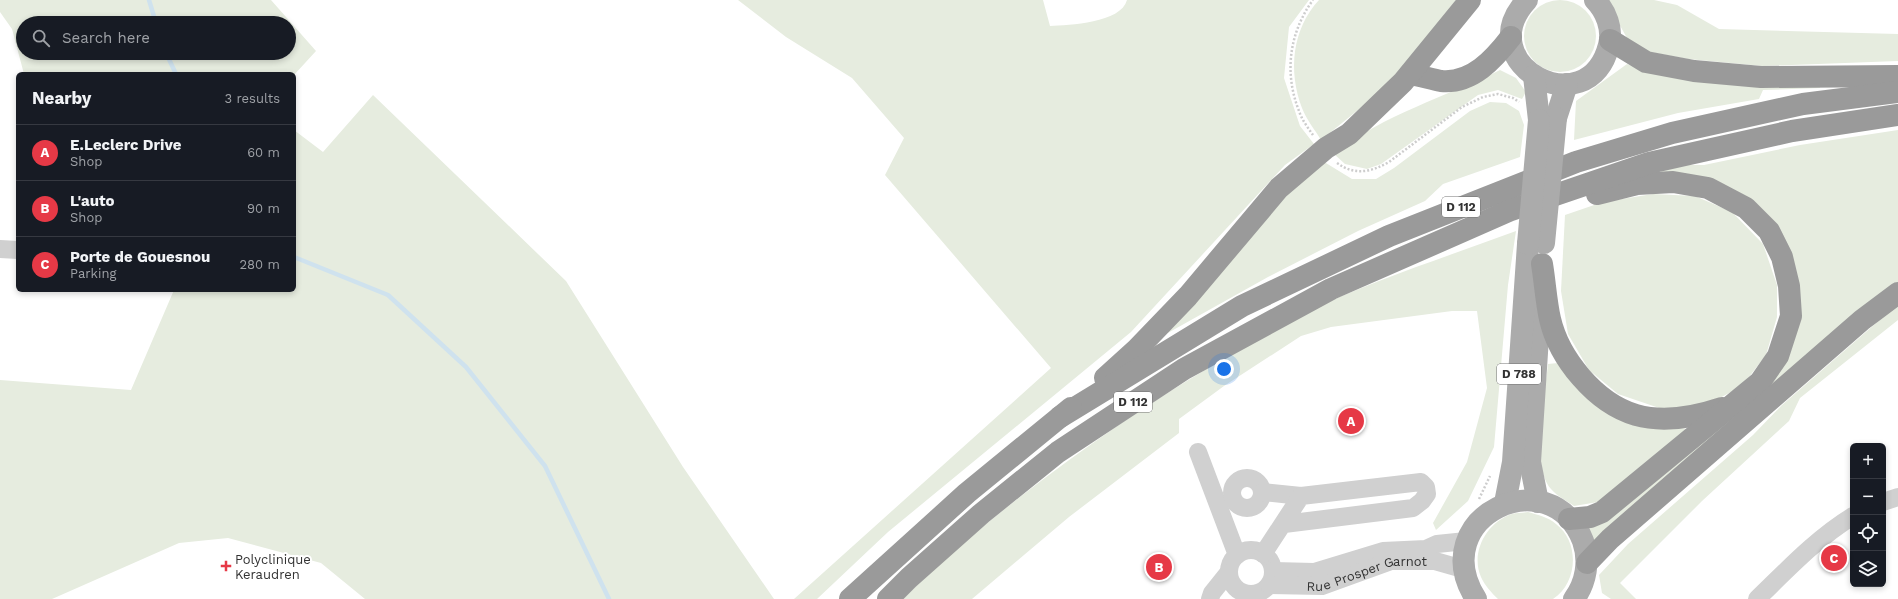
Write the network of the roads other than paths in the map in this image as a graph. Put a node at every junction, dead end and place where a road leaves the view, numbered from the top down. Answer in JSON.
{"nodes":[{"id":1,"x":1470,"y":0,"type":"edge"},
{"id":2,"x":1527,"y":0,"type":"edge"},
{"id":3,"x":1595,"y":0,"type":"edge"},
{"id":4,"x":1511,"y":37,"type":"junction"},
{"id":5,"x":1610,"y":40,"type":"junction"},
{"id":6,"x":1410,"y":74,"type":"junction"},
{"id":7,"x":1534,"y":76,"type":"junction"},
{"id":8,"x":1898,"y":76,"type":"edge"},
{"id":9,"x":1567,"y":84,"type":"junction"},
{"id":10,"x":1898,"y":92,"type":"edge"},
{"id":11,"x":1898,"y":115,"type":"edge"},
{"id":12,"x":1547,"y":119,"type":"junction"},
{"id":13,"x":1536,"y":244,"type":"junction"},
{"id":14,"x":0,"y":249,"type":"edge"},
{"id":15,"x":16,"y":250,"type":"edge"},
{"id":16,"x":1411,"y":253,"type":"junction"},
{"id":17,"x":1542,"y":264,"type":"junction"},
{"id":18,"x":1898,"y":293,"type":"edge"},
{"id":19,"x":1735,"y":404,"type":"junction"},
{"id":20,"x":1060,"y":417,"type":"junction"},
{"id":21,"x":1198,"y":452,"type":"dead end"},
{"id":22,"x":1263,"y":492,"type":"junction"},
{"id":23,"x":1301,"y":496,"type":"junction"},
{"id":24,"x":1898,"y":497,"type":"edge"},
{"id":25,"x":1886,"y":501,"type":"edge"},
{"id":26,"x":1538,"y":502,"type":"junction"},
{"id":27,"x":1505,"y":503,"type":"junction"},
{"id":28,"x":1238,"y":505,"type":"junction"},
{"id":29,"x":1850,"y":518,"type":"edge"},
{"id":30,"x":1570,"y":519,"type":"junction"},
{"id":31,"x":1225,"y":523,"type":"junction"},
{"id":32,"x":1284,"y":524,"type":"junction"},
{"id":33,"x":1466,"y":541,"type":"junction"},
{"id":34,"x":1263,"y":554,"type":"junction"},
{"id":35,"x":1237,"y":555,"type":"junction"},
{"id":36,"x":1587,"y":563,"type":"junction"},
{"id":37,"x":1463,"y":569,"type":"junction"},
{"id":38,"x":1228,"y":573,"type":"junction"},
{"id":39,"x":1268,"y":587,"type":"edge"},
{"id":40,"x":1234,"y":595,"type":"edge"},
{"id":41,"x":1582,"y":595,"type":"edge"},
{"id":42,"x":850,"y":599,"type":"edge"},
{"id":43,"x":888,"y":599,"type":"edge"},
{"id":44,"x":1210,"y":599,"type":"edge"},
{"id":45,"x":1476,"y":599,"type":"edge"},
{"id":46,"x":1757,"y":599,"type":"edge"}],
"edges":[{"from":1,"to":6,"type":"highway"},
{"from":2,"to":4,"type":"main road"},
{"from":3,"to":5,"type":"main road"},
{"from":4,"to":6,"type":"highway"},
{"from":4,"to":7,"type":"main road"},
{"from":5,"to":8,"type":"highway"},
{"from":5,"to":9,"type":"main road"},
{"from":6,"to":20,"type":"highway"},
{"from":7,"to":9,"type":"main road"},
{"from":7,"to":12,"type":"main road"},
{"from":9,"to":12,"type":"main road"},
{"from":10,"to":20,"type":"highway","number":"D 112"},
{"from":11,"to":16,"type":"highway","number":"D 112"},
{"from":12,"to":13,"type":"main road","number":"D 788","bridge":true},
{"from":13,"to":17,"type":"main road","number":"D 788"},
{"from":13,"to":27,"type":"main road","number":"D 788"},
{"from":14,"to":15,"type":"street"},
{"from":16,"to":19,"type":"highway"},
{"from":16,"to":43,"type":"highway","number":"D 112"},
{"from":17,"to":19,"type":"highway"},
{"from":17,"to":26,"type":"main road","number":"D 788"},
{"from":18,"to":36,"type":"highway"},
{"from":19,"to":30,"type":"highway"},
{"from":20,"to":42,"type":"highway","number":"D 112"},
{"from":21,"to":31,"type":"street"},
{"from":22,"to":23,"type":"street"},
{"from":22,"to":28,"type":"street"},
{"from":22,"to":28,"type":"street"},
{"from":23,"to":32,"type":"street"},
{"from":23,"to":32,"type":"street"},
{"from":24,"to":25,"type":"street"},
{"from":26,"to":27,"type":"main road"},
{"from":26,"to":30,"type":"main road"},
{"from":27,"to":33,"type":"main road"},
{"from":28,"to":31,"type":"street"},
{"from":29,"to":46,"type":"street"},
{"from":30,"to":36,"type":"main road"},
{"from":31,"to":35,"type":"street"},
{"from":32,"to":34,"type":"street"},
{"from":33,"to":37,"type":"main road"},
{"from":33,"to":39,"type":"street","name":"Rue Prosper Garnot"},
{"from":34,"to":35,"type":"street"},
{"from":34,"to":39,"type":"street"},
{"from":35,"to":38,"type":"street"},
{"from":36,"to":41,"type":"main road"},
{"from":37,"to":39,"type":"street","name":"Rue Prosper Garnot"},
{"from":37,"to":45,"type":"main road"},
{"from":38,"to":40,"type":"street"},
{"from":38,"to":44,"type":"street"},
{"from":39,"to":40,"type":"street"}]}
